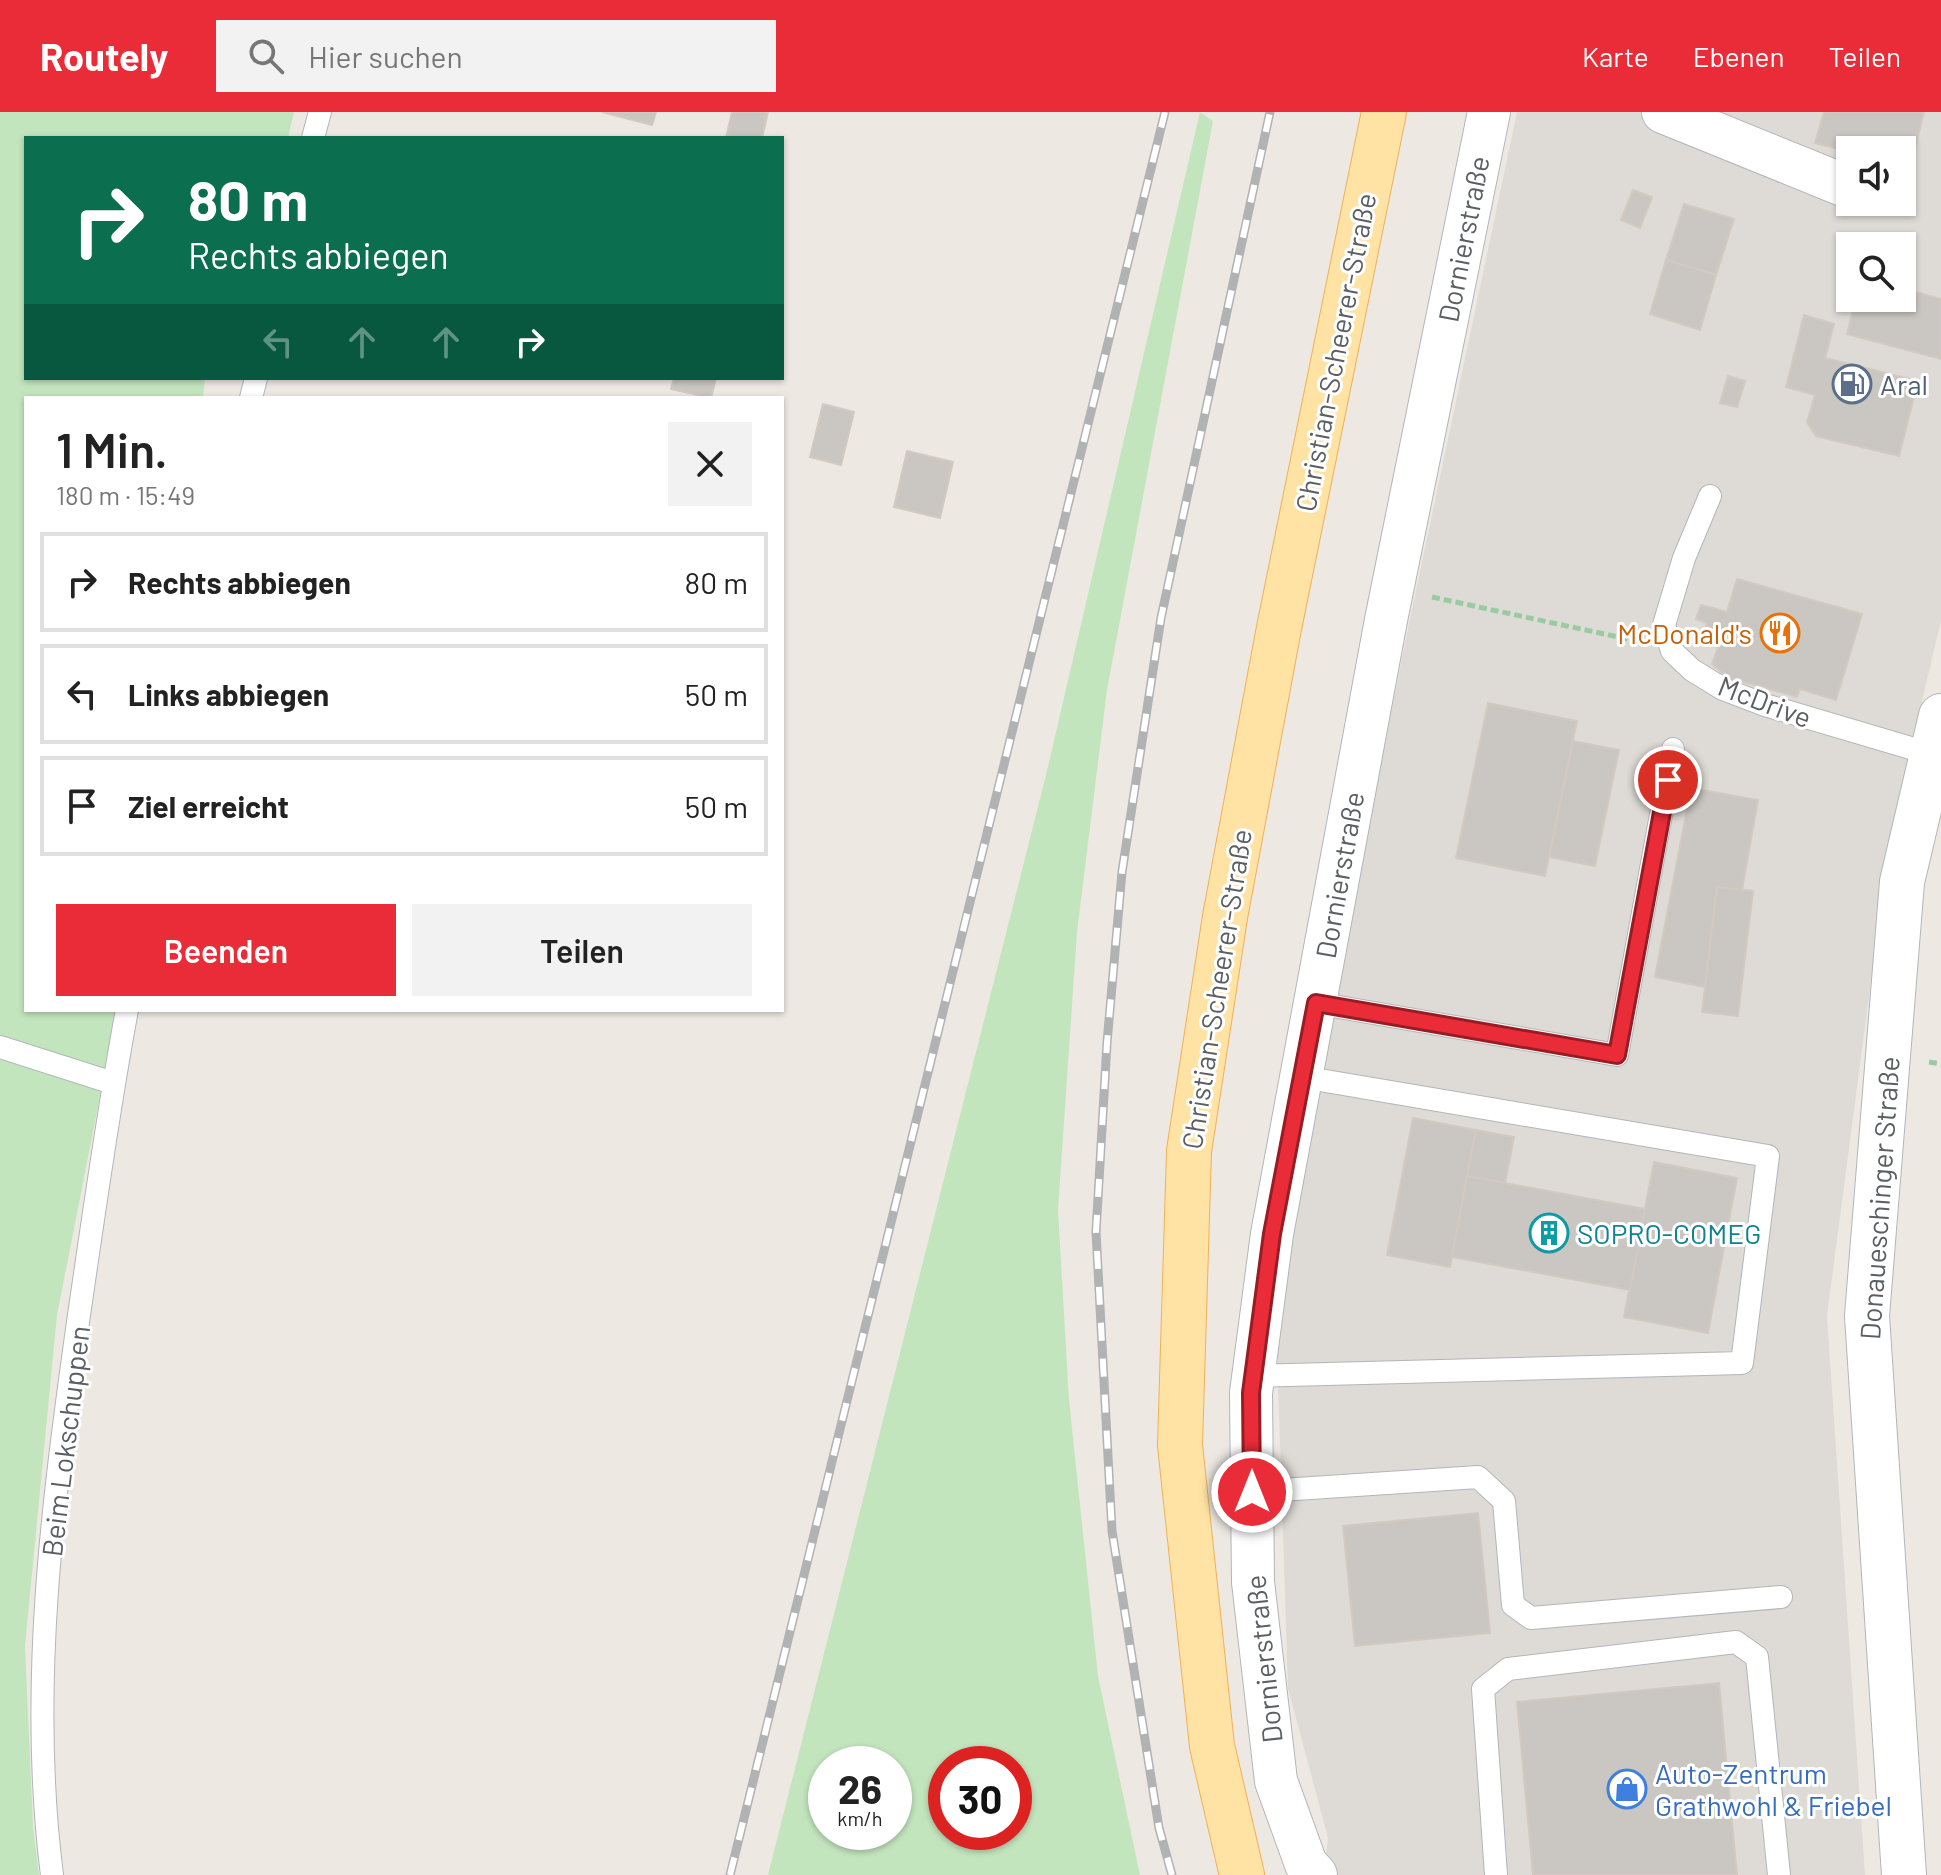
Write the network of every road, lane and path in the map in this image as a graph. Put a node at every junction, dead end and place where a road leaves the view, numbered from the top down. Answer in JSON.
{"nodes":[{"id":1,"x":320,"y":112,"type":"edge"},
{"id":2,"x":1384,"y":112,"type":"edge"},
{"id":3,"x":1489,"y":112,"type":"edge"},
{"id":4,"x":1663,"y":112,"type":"edge"},
{"id":5,"x":314,"y":136,"type":"edge"},
{"id":6,"x":1836,"y":182,"type":"edge"},
{"id":7,"x":1710,"y":496,"type":"dead end"},
{"id":8,"x":1392,"y":588,"type":"junction"},
{"id":9,"x":1628,"y":639,"type":"dead end"},
{"id":10,"x":1936,"y":735,"type":"edge"},
{"id":11,"x":1673,"y":749,"type":"dead end"},
{"id":12,"x":1316,"y":1003,"type":"junction"},
{"id":13,"x":127,"y":1012,"type":"edge"},
{"id":14,"x":0,"y":1047,"type":"edge"},
{"id":15,"x":1302,"y":1077,"type":"junction"},
{"id":16,"x":113,"y":1083,"type":"junction"},
{"id":17,"x":1253,"y":1376,"type":"junction"},
{"id":18,"x":1252,"y":1492,"type":"junction"},
{"id":19,"x":1781,"y":1597,"type":"dead end"},
{"id":20,"x":52,"y":1875,"type":"edge"},
{"id":21,"x":1242,"y":1875,"type":"edge"},
{"id":22,"x":1316,"y":1875,"type":"edge"},
{"id":23,"x":1496,"y":1875,"type":"edge"},
{"id":24,"x":1779,"y":1875,"type":"edge"},
{"id":25,"x":1904,"y":1875,"type":"edge"}],
"edges":[{"from":1,"to":5,"type":"lane"},
{"from":2,"to":21,"type":"main road","name":"Christian-Scheerer-Straße"},
{"from":3,"to":8,"type":"street","name":"Dornierstraße"},
{"from":4,"to":6,"type":"street"},
{"from":7,"to":10,"type":"lane","name":"McDrive"},
{"from":8,"to":9,"type":"path"},
{"from":8,"to":12,"type":"street","name":"Dornierstraße"},
{"from":10,"to":25,"type":"street","name":"Donaueschinger Straße"},
{"from":11,"to":12,"type":"lane"},
{"from":12,"to":15,"type":"street","name":"Dornierstraße"},
{"from":13,"to":16,"type":"lane","name":"Beim Lokschuppen"},
{"from":14,"to":16,"type":"lane"},
{"from":15,"to":17,"type":"street","name":"Dornierstraße"},
{"from":15,"to":17,"type":"lane"},
{"from":16,"to":20,"type":"lane","name":"Beim Lokschuppen"},
{"from":17,"to":18,"type":"street","name":"Dornierstraße"},
{"from":18,"to":19,"type":"lane"},
{"from":18,"to":22,"type":"street","name":"Dornierstraße"},
{"from":23,"to":24,"type":"lane"}]}
